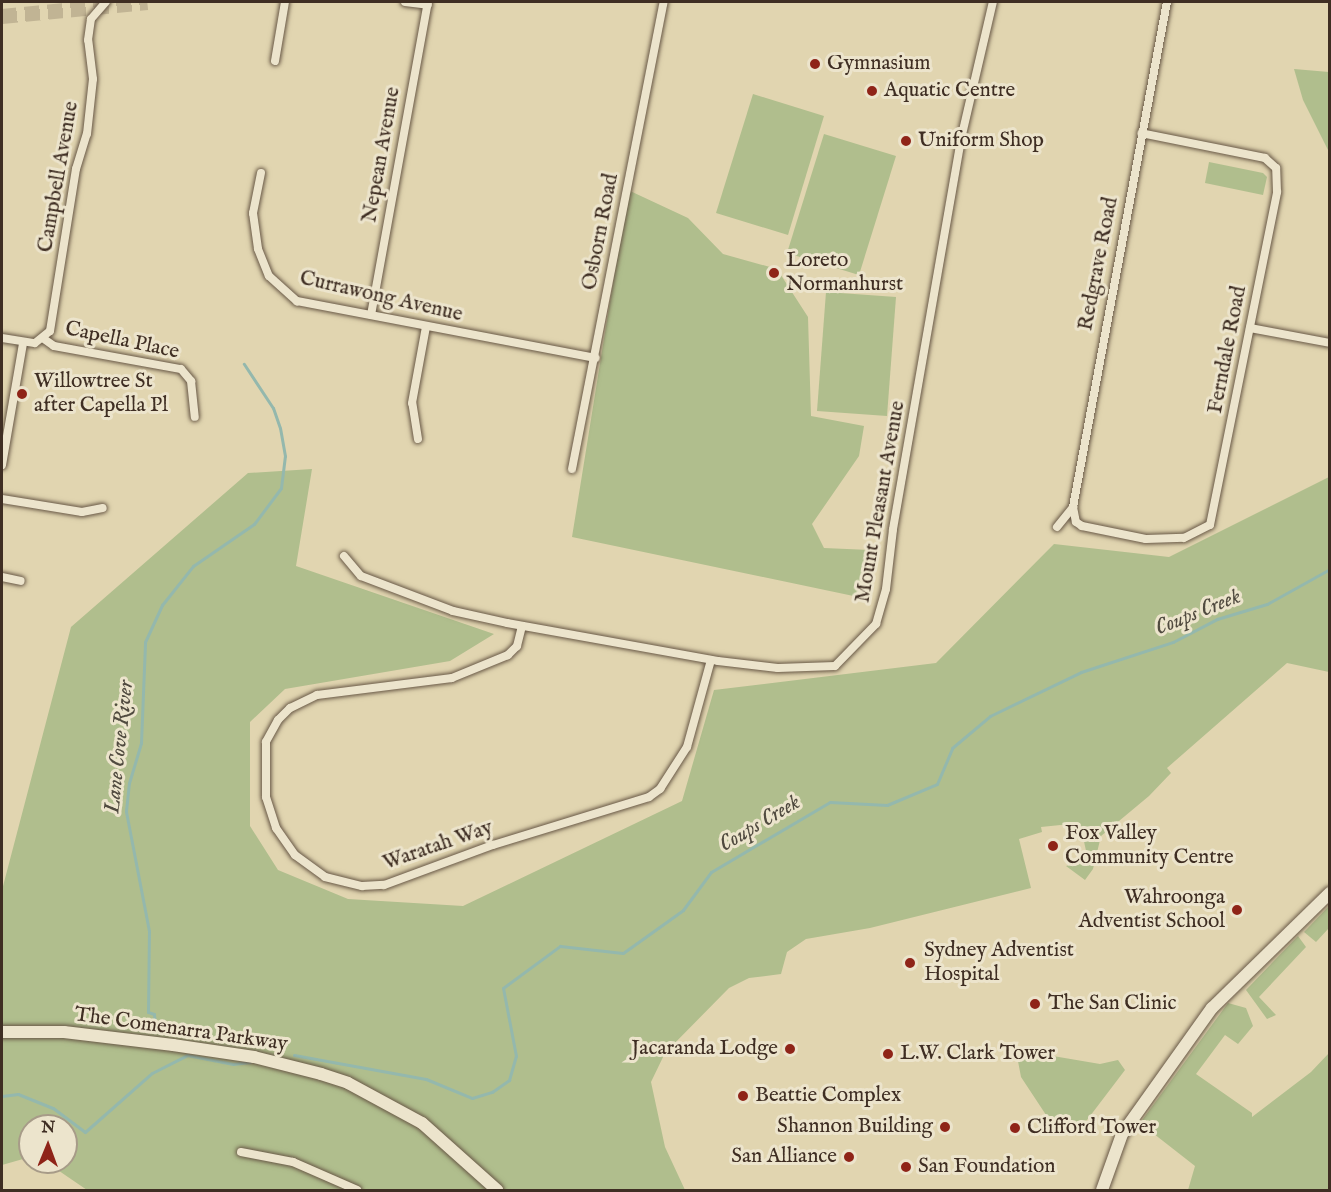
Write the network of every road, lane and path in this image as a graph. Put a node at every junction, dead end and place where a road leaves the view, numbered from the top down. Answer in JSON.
{"nodes":[{"id":1,"x":106,"y":2,"type":"edge"},
{"id":2,"x":285,"y":2,"type":"edge"},
{"id":3,"x":405,"y":2,"type":"edge"},
{"id":4,"x":664,"y":2,"type":"edge"},
{"id":5,"x":993,"y":2,"type":"edge"},
{"id":6,"x":1167,"y":2,"type":"edge"},
{"id":7,"x":428,"y":3,"type":"edge"},
{"id":8,"x":275,"y":61,"type":"dead end"},
{"id":9,"x":1141,"y":133,"type":"junction"},
{"id":10,"x":261,"y":174,"type":"dead end"},
{"id":11,"x":371,"y":315,"type":"junction"},
{"id":12,"x":426,"y":327,"type":"junction"},
{"id":13,"x":1250,"y":328,"type":"junction"},
{"id":14,"x":2,"y":338,"type":"edge"},
{"id":15,"x":44,"y":339,"type":"junction"},
{"id":16,"x":23,"y":343,"type":"junction"},
{"id":17,"x":1329,"y":343,"type":"edge"},
{"id":18,"x":596,"y":358,"type":"junction"},
{"id":19,"x":195,"y":417,"type":"dead end"},
{"id":20,"x":418,"y":439,"type":"dead end"},
{"id":21,"x":2,"y":465,"type":"edge"},
{"id":22,"x":572,"y":469,"type":"dead end"},
{"id":23,"x":2,"y":499,"type":"edge"},
{"id":24,"x":1073,"y":507,"type":"junction"},
{"id":25,"x":103,"y":508,"type":"dead end"},
{"id":26,"x":1057,"y":527,"type":"dead end"},
{"id":27,"x":344,"y":556,"type":"dead end"},
{"id":28,"x":2,"y":577,"type":"edge"},
{"id":29,"x":21,"y":581,"type":"dead end"},
{"id":30,"x":522,"y":626,"type":"junction"},
{"id":31,"x":711,"y":660,"type":"junction"},
{"id":32,"x":1329,"y":892,"type":"edge"},
{"id":33,"x":2,"y":1032,"type":"edge"},
{"id":34,"x":242,"y":1152,"type":"dead end"},
{"id":35,"x":357,"y":1191,"type":"edge"},
{"id":36,"x":497,"y":1191,"type":"edge"},
{"id":37,"x":1102,"y":1191,"type":"edge"}],
"edges":[{"from":1,"to":15,"type":"street","name":"Campbell Avenue"},
{"from":2,"to":8,"type":"street"},
{"from":3,"to":7,"type":"street"},
{"from":4,"to":18,"type":"street","name":"Osborn Road"},
{"from":5,"to":31,"type":"street","name":"Mount Pleasant Avenue"},
{"from":6,"to":9,"type":"street","name":"Redgrave Road"},
{"from":7,"to":11,"type":"street","name":"Nepean Avenue"},
{"from":9,"to":13,"type":"street","name":"Ferndale Road"},
{"from":9,"to":24,"type":"street","name":"Redgrave Road"},
{"from":10,"to":11,"type":"street","name":"Currawong Avenue"},
{"from":11,"to":12,"type":"street","name":"Currawong Avenue"},
{"from":12,"to":18,"type":"street","name":"Currawong Avenue"},
{"from":12,"to":20,"type":"street"},
{"from":13,"to":17,"type":"street"},
{"from":13,"to":24,"type":"street","name":"Ferndale Road"},
{"from":14,"to":16,"type":"street"},
{"from":15,"to":16,"type":"street"},
{"from":15,"to":19,"type":"street","name":"Capella Place"},
{"from":16,"to":21,"type":"street"},
{"from":18,"to":22,"type":"street","name":"Osborn Road"},
{"from":23,"to":25,"type":"street"},
{"from":24,"to":26,"type":"street","name":"Redgrave Road"},
{"from":27,"to":30,"type":"street","name":"Mount Pleasant Avenue"},
{"from":28,"to":29,"type":"street"},
{"from":30,"to":31,"type":"street","name":"Mount Pleasant Avenue"},
{"from":30,"to":31,"type":"street","name":"Waratah Way"},
{"from":32,"to":37,"type":"main road"},
{"from":33,"to":36,"type":"main road","name":"The Comenarra Parkway"},
{"from":34,"to":35,"type":"street"}]}
